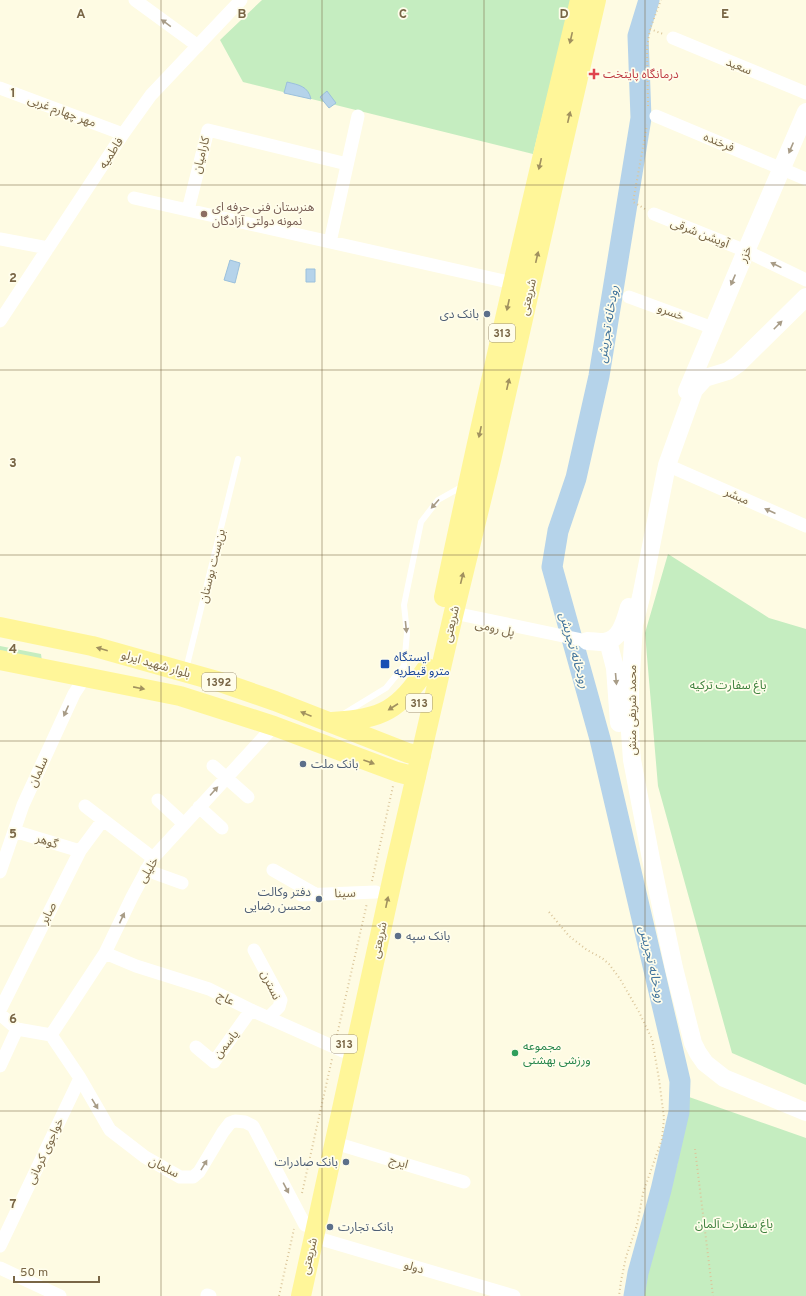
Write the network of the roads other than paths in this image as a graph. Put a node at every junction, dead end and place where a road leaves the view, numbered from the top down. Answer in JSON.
{"nodes":[{"id":1,"x":135,"y":0,"type":"edge"},
{"id":2,"x":241,"y":0,"type":"edge"},
{"id":3,"x":580,"y":0,"type":"edge"},
{"id":4,"x":596,"y":0,"type":"edge"},
{"id":5,"x":673,"y":38,"type":"dead end"},
{"id":6,"x":198,"y":46,"type":"junction"},
{"id":7,"x":0,"y":88,"type":"edge"},
{"id":8,"x":806,"y":93,"type":"edge"},
{"id":9,"x":806,"y":112,"type":"edge"},
{"id":10,"x":358,"y":116,"type":"dead end"},
{"id":11,"x":651,"y":116,"type":"road end"},
{"id":12,"x":123,"y":134,"type":"junction"},
{"id":13,"x":347,"y":164,"type":"junction"},
{"id":14,"x":782,"y":169,"type":"junction"},
{"id":15,"x":806,"y":179,"type":"edge"},
{"id":16,"x":134,"y":198,"type":"dead end"},
{"id":17,"x":188,"y":210,"type":"junction"},
{"id":18,"x":654,"y":214,"type":"dead end"},
{"id":19,"x":0,"y":239,"type":"edge"},
{"id":20,"x":330,"y":242,"type":"junction"},
{"id":21,"x":48,"y":248,"type":"junction"},
{"id":22,"x":746,"y":251,"type":"junction"},
{"id":23,"x":806,"y":280,"type":"edge"},
{"id":24,"x":513,"y":283,"type":"junction"},
{"id":25,"x":629,"y":297,"type":"dead end"},
{"id":26,"x":806,"y":297,"type":"edge"},
{"id":27,"x":0,"y":321,"type":"edge"},
{"id":28,"x":713,"y":328,"type":"junction"},
{"id":29,"x":757,"y":346,"type":"junction"},
{"id":30,"x":705,"y":348,"type":"junction"},
{"id":31,"x":685,"y":396,"type":"joint"},
{"id":32,"x":238,"y":459,"type":"dead end"},
{"id":33,"x":667,"y":466,"type":"junction"},
{"id":34,"x":468,"y":484,"type":"junction"},
{"id":35,"x":806,"y":526,"type":"edge"},
{"id":36,"x":453,"y":616,"type":"junction"},
{"id":37,"x":629,"y":625,"type":"junction"},
{"id":38,"x":0,"y":627,"type":"edge"},
{"id":39,"x":37,"y":635,"type":"junction"},
{"id":40,"x":585,"y":644,"type":"joint"},
{"id":41,"x":609,"y":645,"type":"junction"},
{"id":42,"x":0,"y":660,"type":"edge"},
{"id":43,"x":32,"y":667,"type":"junction"},
{"id":44,"x":427,"y":668,"type":"junction"},
{"id":45,"x":186,"y":673,"type":"junction"},
{"id":46,"x":85,"y":677,"type":"junction"},
{"id":47,"x":327,"y":722,"type":"junction"},
{"id":48,"x":274,"y":726,"type":"junction"},
{"id":49,"x":415,"y":754,"type":"junction"},
{"id":50,"x":213,"y":766,"type":"dead end"},
{"id":51,"x":405,"y":774,"type":"junction"},
{"id":52,"x":226,"y":778,"type":"junction"},
{"id":53,"x":248,"y":797,"type":"dead end"},
{"id":54,"x":158,"y":800,"type":"dead end"},
{"id":55,"x":85,"y":806,"type":"dead end"},
{"id":56,"x":199,"y":807,"type":"junction"},
{"id":57,"x":103,"y":820,"type":"junction"},
{"id":58,"x":184,"y":824,"type":"junction"},
{"id":59,"x":222,"y":828,"type":"dead end"},
{"id":60,"x":14,"y":831,"type":"junction"},
{"id":61,"x":4,"y":849,"type":"edge"},
{"id":62,"x":80,"y":851,"type":"junction"},
{"id":63,"x":154,"y":858,"type":"junction"},
{"id":64,"x":146,"y":870,"type":"junction"},
{"id":65,"x":273,"y":870,"type":"dead end"},
{"id":66,"x":0,"y":872,"type":"edge"},
{"id":67,"x":182,"y":883,"type":"dead end"},
{"id":68,"x":373,"y":892,"type":"junction"},
{"id":69,"x":315,"y":894,"type":"junction"},
{"id":70,"x":301,"y":895,"type":"dead end"},
{"id":71,"x":254,"y":950,"type":"dead end"},
{"id":72,"x":106,"y":953,"type":"junction"},
{"id":73,"x":0,"y":1010,"type":"edge"},
{"id":74,"x":251,"y":1010,"type":"junction"},
{"id":75,"x":0,"y":1014,"type":"edge"},
{"id":76,"x":268,"y":1018,"type":"junction"},
{"id":77,"x":17,"y":1029,"type":"junction"},
{"id":78,"x":51,"y":1035,"type":"junction"},
{"id":79,"x":196,"y":1047,"type":"dead end"},
{"id":80,"x":339,"y":1050,"type":"junction"},
{"id":81,"x":0,"y":1066,"type":"edge"},
{"id":82,"x":80,"y":1078,"type":"junction"},
{"id":83,"x":806,"y":1112,"type":"edge"},
{"id":84,"x":806,"y":1121,"type":"edge"},
{"id":85,"x":335,"y":1143,"type":"junction"},
{"id":86,"x":464,"y":1182,"type":"dead end"},
{"id":87,"x":306,"y":1224,"type":"junction"},
{"id":88,"x":0,"y":1246,"type":"edge"},
{"id":89,"x":0,"y":1268,"type":"edge"},
{"id":90,"x":60,"y":1296,"type":"edge"},
{"id":91,"x":288,"y":1296,"type":"edge"},
{"id":92,"x":300,"y":1296,"type":"edge"},
{"id":93,"x":514,"y":1296,"type":"edge"}],
"edges":[{"from":6,"to":1,"type":"street","one_way":true},
{"from":2,"to":6,"type":"street","name":"فاطمیه"},
{"from":3,"to":24,"type":"main road","name":"شریعتی","number":"313","one_way":true},
{"from":36,"to":4,"type":"main road","name":"شریعتی","number":"313","one_way":true},
{"from":5,"to":8,"type":"street","name":"سعید"},
{"from":6,"to":12,"type":"street","name":"فاطمیه"},
{"from":7,"to":12,"type":"street","name":"مهر چهارم غربی"},
{"from":9,"to":14,"type":"street","name":"خزر","one_way":true},
{"from":10,"to":13,"type":"street"},
{"from":11,"to":14,"type":"street","name":"فرخنده"},
{"from":12,"to":21,"type":"street","name":"فاطمیه"},
{"from":13,"to":17,"type":"street","name":"کارامیان"},
{"from":13,"to":20,"type":"street"},
{"from":14,"to":15,"type":"street","name":"فرخنده"},
{"from":14,"to":22,"type":"street","name":"خزر"},
{"from":16,"to":17,"type":"street"},
{"from":17,"to":20,"type":"street"},
{"from":18,"to":22,"type":"street","name":"آویشن شرقی"},
{"from":19,"to":21,"type":"street"},
{"from":20,"to":24,"type":"street"},
{"from":21,"to":27,"type":"street","name":"فاطمیه"},
{"from":23,"to":22,"type":"street","name":"آویشن شرقی","one_way":true},
{"from":22,"to":28,"type":"street","name":"خزر","one_way":true},
{"from":24,"to":34,"type":"main road","name":"شریعتی","number":"313","one_way":true},
{"from":25,"to":28,"type":"street","name":"خسرو"},
{"from":29,"to":26,"type":"street","name":"محمد شریفی منش","one_way":true},
{"from":28,"to":30,"type":"street","name":"خزر"},
{"from":29,"to":30,"type":"street"},
{"from":29,"to":33,"type":"street","name":"محمد شریفی منش"},
{"from":30,"to":31,"type":"street","name":"خزر"},
{"from":31,"to":37,"type":"street","name":"محمد شریفی منش"},
{"from":32,"to":45,"type":"lane","name":"بن‌بست بوستان"},
{"from":35,"to":33,"type":"street","name":"مبشر","one_way":true},
{"from":33,"to":37,"type":"street","name":"محمد شریفی منش"},
{"from":34,"to":44,"type":"main road","name":"شریعتی","number":"313"},
{"from":34,"to":47,"type":"lane","one_way":true},
{"from":36,"to":40,"type":"street","name":"پل رومی"},
{"from":36,"to":49,"type":"main road","name":"شریعتی","number":"313"},
{"from":37,"to":41,"type":"street"},
{"from":37,"to":83,"type":"street","name":"محمد شریفی منش"},
{"from":38,"to":39,"type":"main road","name":"بلوار شهید ایرلو","number":"1392"},
{"from":39,"to":43,"type":"main road"},
{"from":45,"to":39,"type":"main road","name":"بلوار شهید ایرلو","number":"1392","one_way":true},
{"from":40,"to":41,"type":"street","name":"پل رومی"},
{"from":41,"to":84,"type":"street","name":"محمد شریفی منش","one_way":true},
{"from":42,"to":43,"type":"main road","name":"بلوار شهید ایرلو","number":"1392"},
{"from":43,"to":46,"type":"main road","name":"بلوار شهید ایرلو","number":"1392"},
{"from":44,"to":47,"type":"main road","one_way":true},
{"from":44,"to":49,"type":"main road","name":"شریعتی","number":"313"},
{"from":47,"to":45,"type":"main road","name":"بلوار شهید ایرلو","number":"1392","one_way":true},
{"from":46,"to":48,"type":"main road","name":"بلوار شهید ایرلو","number":"1392","one_way":true},
{"from":46,"to":60,"type":"street","name":"سلمان","one_way":true},
{"from":47,"to":49,"type":"main road","name":"بلوار شهید ایرلو","number":"1392"},
{"from":48,"to":51,"type":"main road","name":"بلوار شهید ایرلو","number":"1392","one_way":true},
{"from":48,"to":52,"type":"street","name":"خلیلی"},
{"from":49,"to":51,"type":"main road","name":"شریعتی","number":"313"},
{"from":50,"to":52,"type":"street"},
{"from":51,"to":68,"type":"main road","name":"شریعتی","number":"313"},
{"from":85,"to":51,"type":"main road","name":"شریعتی","number":"313","one_way":true},
{"from":52,"to":53,"type":"street"},
{"from":56,"to":52,"type":"street","name":"خلیلی","one_way":true},
{"from":54,"to":58,"type":"street"},
{"from":55,"to":57,"type":"street"},
{"from":56,"to":58,"type":"street","name":"خلیلی"},
{"from":56,"to":59,"type":"street"},
{"from":57,"to":62,"type":"street","name":"صابر"},
{"from":57,"to":63,"type":"street"},
{"from":58,"to":63,"type":"street","name":"خلیلی"},
{"from":60,"to":61,"type":"street","name":"سلمان"},
{"from":60,"to":62,"type":"street","name":"گوهر"},
{"from":61,"to":66,"type":"street","name":"سلمان"},
{"from":62,"to":73,"type":"street","name":"صابر"},
{"from":63,"to":64,"type":"street","name":"خلیلی"},
{"from":64,"to":67,"type":"street"},
{"from":72,"to":64,"type":"street","name":"خلیلی","one_way":true},
{"from":65,"to":69,"type":"street"},
{"from":68,"to":69,"type":"street","name":"سینا"},
{"from":68,"to":80,"type":"main road","name":"شریعتی","number":"313"},
{"from":69,"to":70,"type":"street","name":"سینا"},
{"from":71,"to":76,"type":"street","name":"نسترن"},
{"from":72,"to":74,"type":"street","name":"عاج"},
{"from":72,"to":78,"type":"street","name":"خلیلی"},
{"from":74,"to":76,"type":"street","name":"عاج"},
{"from":74,"to":79,"type":"street","name":"یاسمن"},
{"from":75,"to":77,"type":"street"},
{"from":76,"to":80,"type":"street","name":"عاج"},
{"from":77,"to":78,"type":"street"},
{"from":77,"to":81,"type":"street"},
{"from":78,"to":82,"type":"street","name":"سلمان"},
{"from":80,"to":87,"type":"main road","name":"شریعتی","number":"313"},
{"from":82,"to":87,"type":"street","name":"سلمان","one_way":true},
{"from":82,"to":88,"type":"street","name":"خواجوی کرمانی"},
{"from":85,"to":86,"type":"street","name":"ایرج"},
{"from":85,"to":87,"type":"main road","name":"شریعتی","number":"313"},
{"from":87,"to":91,"type":"main road","name":"شریعتی","number":"313"},
{"from":87,"to":92,"type":"main road","name":"شریعتی","number":"313"},
{"from":87,"to":93,"type":"street","name":"دولو"},
{"from":89,"to":90,"type":"street"}]}
